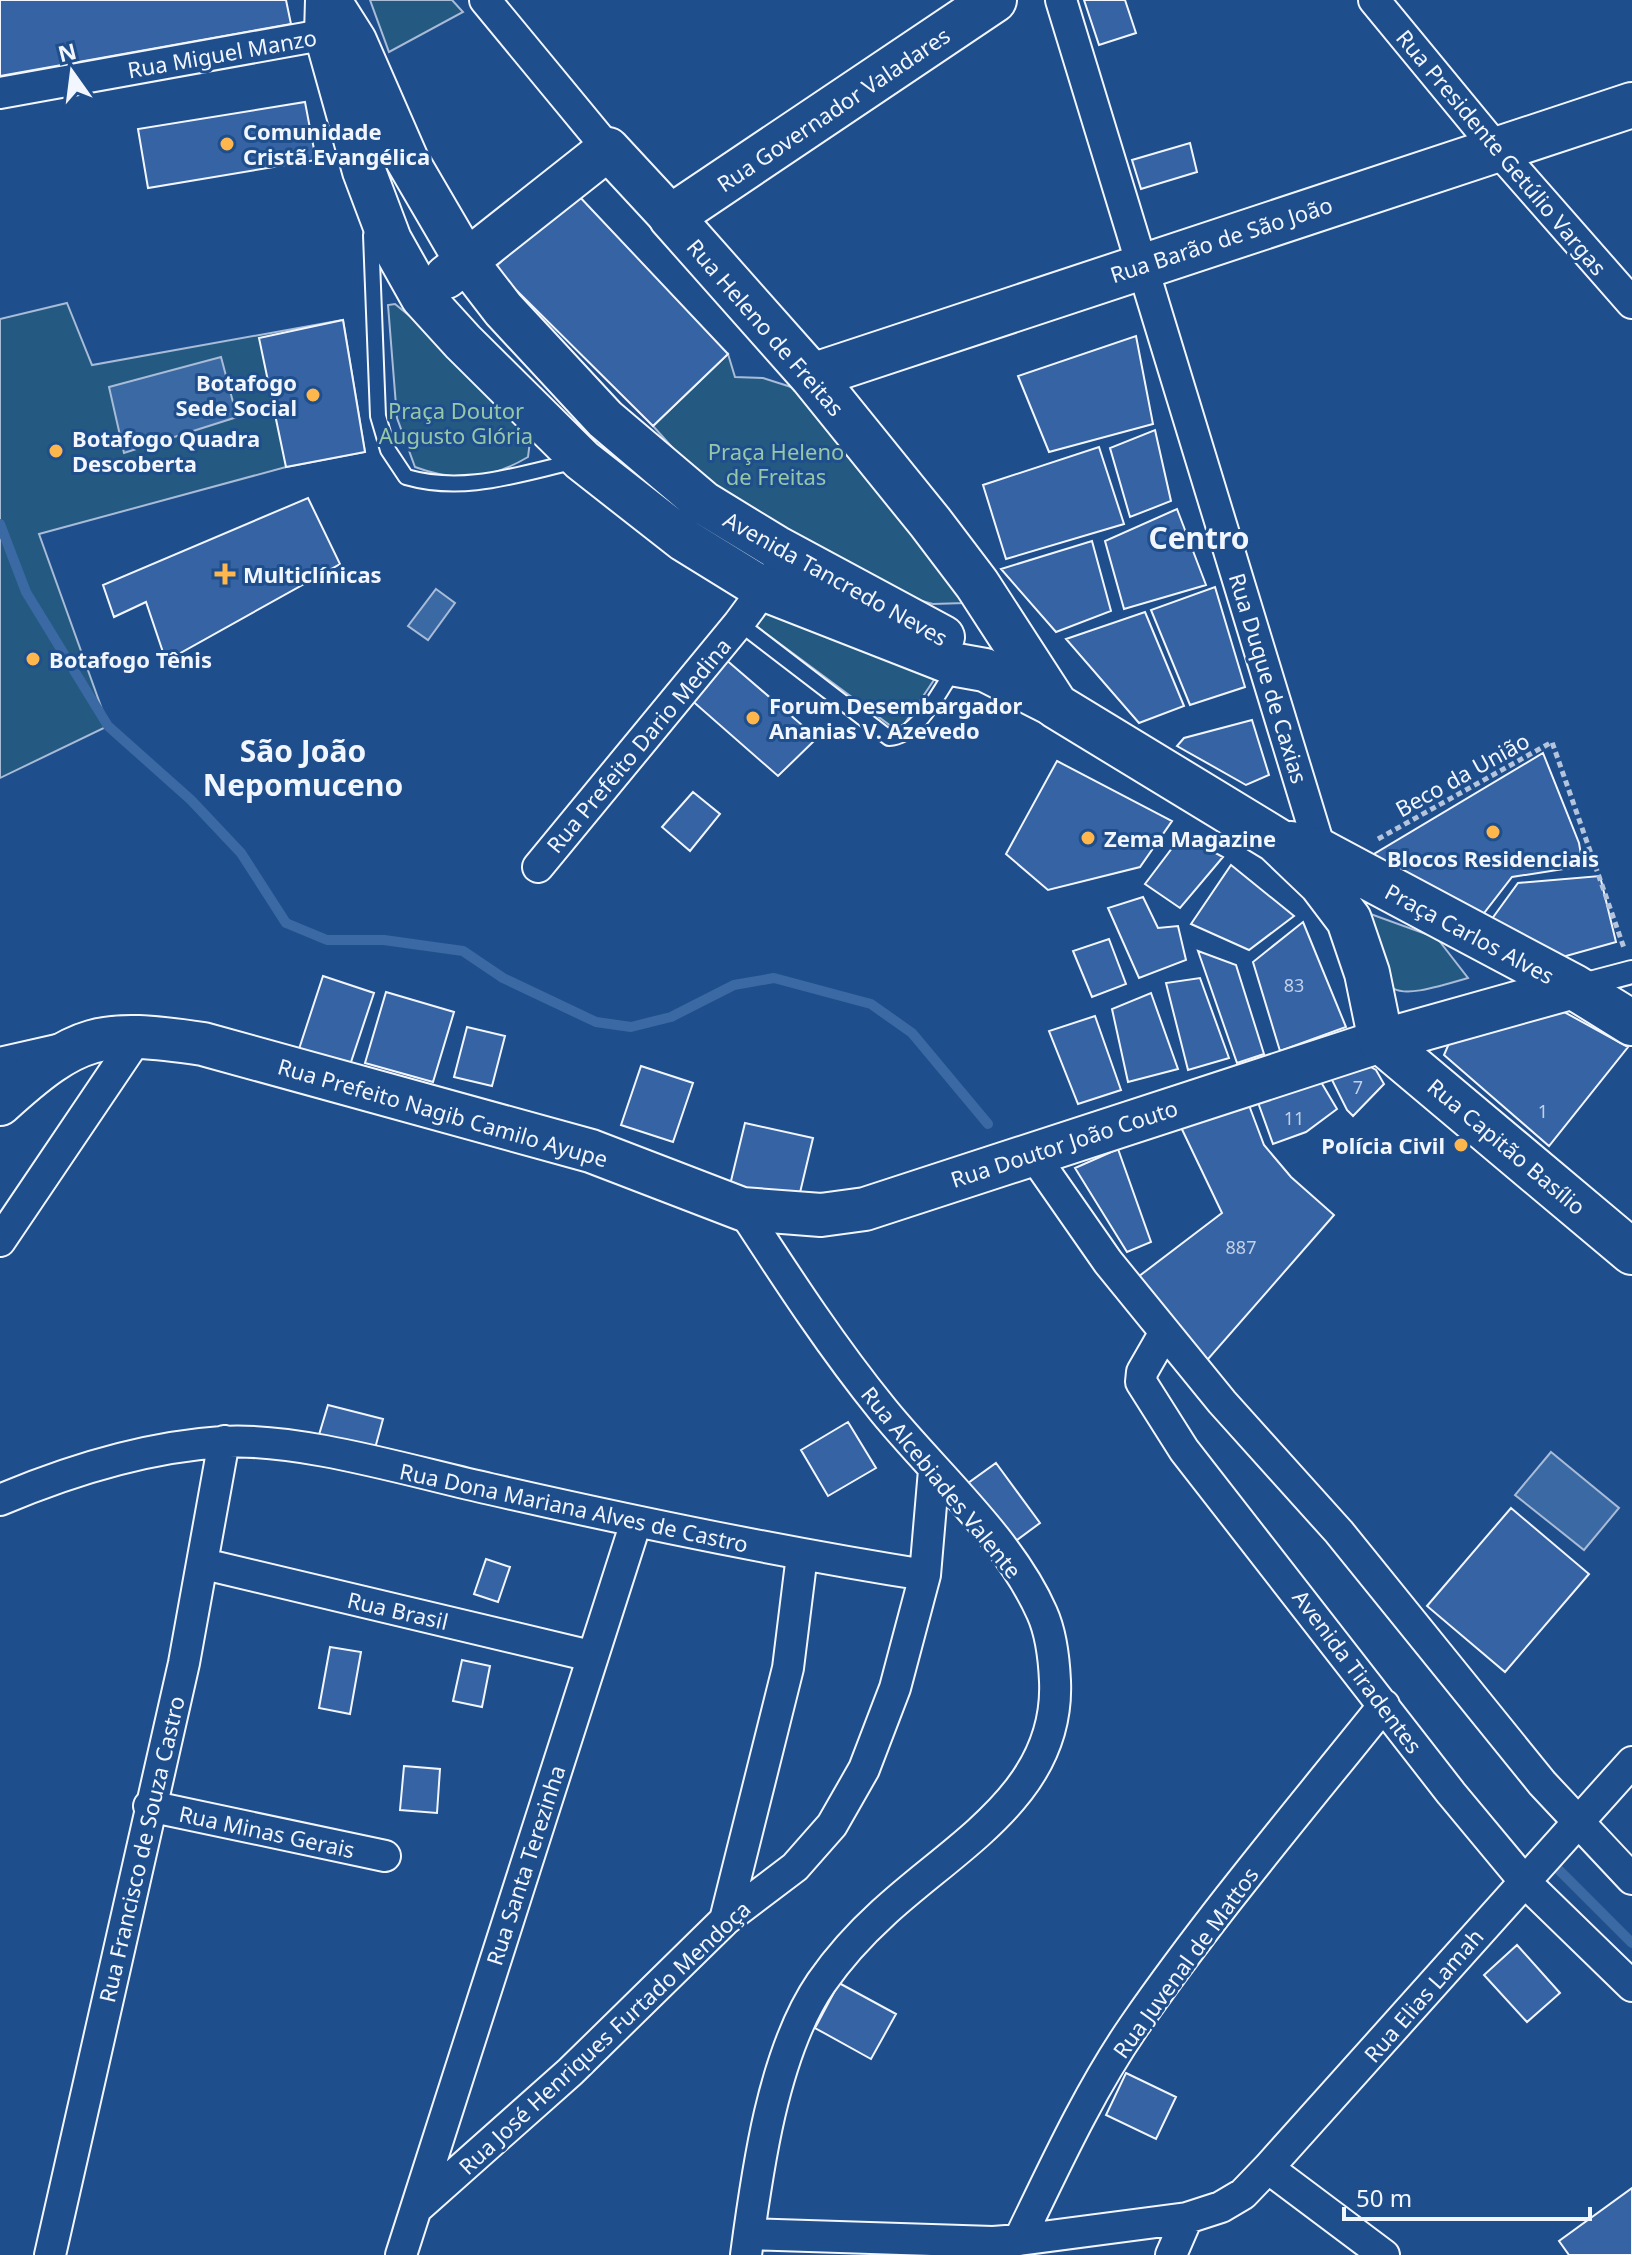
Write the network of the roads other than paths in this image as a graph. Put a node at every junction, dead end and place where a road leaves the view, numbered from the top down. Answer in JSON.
{"nodes":[{"id":1,"x":486,"y":0,"type":"edge"},
{"id":2,"x":994,"y":0,"type":"edge"},
{"id":3,"x":1061,"y":0,"type":"edge"},
{"id":4,"x":1374,"y":0,"type":"edge"},
{"id":5,"x":332,"y":16,"type":"edge"},
{"id":6,"x":0,"y":93,"type":"edge"},
{"id":7,"x":1632,"y":105,"type":"edge"},
{"id":8,"x":1496,"y":148,"type":"junction"},
{"id":9,"x":608,"y":149,"type":"junction"},
{"id":10,"x":364,"y":171,"type":"junction"},
{"id":11,"x":671,"y":217,"type":"junction"},
{"id":12,"x":466,"y":261,"type":"junction"},
{"id":13,"x":1143,"y":266,"type":"junction"},
{"id":14,"x":422,"y":297,"type":"junction"},
{"id":15,"x":1632,"y":303,"type":"edge"},
{"id":16,"x":812,"y":376,"type":"junction"},
{"id":17,"x":582,"y":460,"type":"junction"},
{"id":18,"x":790,"y":554,"type":"junction"},
{"id":19,"x":765,"y":590,"type":"junction"},
{"id":20,"x":739,"y":623,"type":"junction"},
{"id":21,"x":970,"y":662,"type":"junction"},
{"id":22,"x":1056,"y":706,"type":"junction"},
{"id":23,"x":1276,"y":840,"type":"junction"},
{"id":24,"x":1335,"y":859,"type":"junction"},
{"id":25,"x":538,"y":867,"type":"dead end"},
{"id":26,"x":1632,"y":972,"type":"edge"},
{"id":27,"x":1574,"y":987,"type":"junction"},
{"id":28,"x":1632,"y":1023,"type":"edge"},
{"id":29,"x":139,"y":1035,"type":"junction"},
{"id":30,"x":1381,"y":1041,"type":"junction"},
{"id":31,"x":71,"y":1047,"type":"junction"},
{"id":32,"x":0,"y":1063,"type":"edge"},
{"id":33,"x":0,"y":1104,"type":"edge"},
{"id":34,"x":1032,"y":1153,"type":"junction"},
{"id":35,"x":742,"y":1209,"type":"junction"},
{"id":36,"x":0,"y":1241,"type":"edge"},
{"id":37,"x":1632,"y":1252,"type":"edge"},
{"id":38,"x":1165,"y":1332,"type":"junction"},
{"id":39,"x":224,"y":1441,"type":"junction"},
{"id":40,"x":934,"y":1470,"type":"junction"},
{"id":41,"x":0,"y":1500,"type":"edge"},
{"id":42,"x":636,"y":1522,"type":"junction"},
{"id":43,"x":802,"y":1555,"type":"junction"},
{"id":44,"x":204,"y":1564,"type":"junction"},
{"id":45,"x":925,"y":1575,"type":"junction"},
{"id":46,"x":591,"y":1656,"type":"junction"},
{"id":47,"x":1384,"y":1705,"type":"junction"},
{"id":48,"x":1632,"y":1762,"type":"edge"},
{"id":49,"x":149,"y":1806,"type":"junction"},
{"id":50,"x":1579,"y":1823,"type":"junction"},
{"id":51,"x":385,"y":1856,"type":"dead end"},
{"id":52,"x":1632,"y":1879,"type":"edge"},
{"id":53,"x":1525,"y":1882,"type":"junction"},
{"id":54,"x":725,"y":1920,"type":"junction"},
{"id":55,"x":1632,"y":1986,"type":"edge"},
{"id":56,"x":1268,"y":2168,"type":"junction"},
{"id":57,"x":417,"y":2208,"type":"junction"},
{"id":58,"x":1187,"y":2218,"type":"junction"},
{"id":59,"x":748,"y":2245,"type":"edge"},
{"id":60,"x":1001,"y":2246,"type":"edge"},
{"id":61,"x":1371,"y":2250,"type":"edge"},
{"id":62,"x":50,"y":2255,"type":"edge"},
{"id":63,"x":401,"y":2255,"type":"edge"},
{"id":64,"x":1171,"y":2255,"type":"edge"}],
"edges":[{"from":1,"to":9,"type":"street"},
{"from":2,"to":11,"type":"main road","name":"Rua Governador Valadares"},
{"from":3,"to":13,"type":"street","name":"Rua Duque de Caxias"},
{"from":4,"to":8,"type":"street","name":"Rua Presidente Getúlio Vargas"},
{"from":5,"to":6,"type":"street","name":"Rua Miguel Manzo"},
{"from":5,"to":10,"type":"main road","name":"Avenida Tancredo Neves"},
{"from":5,"to":12,"type":"main road","name":"Avenida Tancredo Neves"},
{"from":7,"to":8,"type":"main road","name":"Rua Barão de São João"},
{"from":8,"to":13,"type":"main road","name":"Rua Barão de São João"},
{"from":8,"to":15,"type":"street","name":"Rua Presidente Getúlio Vargas"},
{"from":9,"to":11,"type":"main road","name":"Rua Heleno de Freitas"},
{"from":9,"to":12,"type":"main road"},
{"from":10,"to":14,"type":"main road","name":"Avenida Tancredo Neves"},
{"from":10,"to":17,"type":"lane"},
{"from":11,"to":16,"type":"main road","name":"Rua Heleno de Freitas"},
{"from":12,"to":14,"type":"main road"},
{"from":12,"to":18,"type":"main road","name":"Avenida Tancredo Neves"},
{"from":13,"to":16,"type":"main road","name":"Rua Barão de São João"},
{"from":13,"to":24,"type":"street","name":"Rua Duque de Caxias"},
{"from":14,"to":17,"type":"main road","name":"Avenida Tancredo Neves"},
{"from":16,"to":22,"type":"main road","name":"Rua Heleno de Freitas"},
{"from":17,"to":19,"type":"main road","name":"Avenida Tancredo Neves"},
{"from":18,"to":19,"type":"street","name":"Rua Prefeito Dario Medina"},
{"from":18,"to":21,"type":"main road","name":"Avenida Tancredo Neves"},
{"from":19,"to":20,"type":"street","name":"Rua Prefeito Dario Medina"},
{"from":19,"to":21,"type":"main road","name":"Avenida Tancredo Neves"},
{"from":20,"to":21,"type":"lane"},
{"from":20,"to":25,"type":"street","name":"Rua Prefeito Dario Medina"},
{"from":21,"to":22,"type":"main road","name":"Avenida Tancredo Neves"},
{"from":22,"to":23,"type":"main road","name":"Avenida Tancredo Neves"},
{"from":23,"to":24,"type":"main road","name":"Praça Carlos Alves"},
{"from":23,"to":30,"type":"main road"},
{"from":24,"to":27,"type":"main road","name":"Praça Carlos Alves"},
{"from":26,"to":27,"type":"street"},
{"from":27,"to":28,"type":"main road"},
{"from":27,"to":30,"type":"main road","name":"Praça Carlos Alves"},
{"from":29,"to":31,"type":"main road","name":"Rua Prefeito Nagib Camilo Ayupe"},
{"from":29,"to":35,"type":"main road","name":"Rua Prefeito Nagib Camilo Ayupe"},
{"from":29,"to":36,"type":"street"},
{"from":30,"to":34,"type":"main road","name":"Rua Doutor João Couto"},
{"from":30,"to":37,"type":"main road","name":"Rua Capitão Basílio"},
{"from":31,"to":32,"type":"street"},
{"from":31,"to":33,"type":"main road"},
{"from":34,"to":35,"type":"main road","name":"Rua Doutor João Couto"},
{"from":34,"to":38,"type":"street"},
{"from":35,"to":40,"type":"street","name":"Rua Alcebiades Valente"},
{"from":38,"to":47,"type":"street","name":"Avenida Tiradentes"},
{"from":38,"to":50,"type":"street"},
{"from":39,"to":41,"type":"street","name":"Rua Dona Mariana Alves de Castro"},
{"from":39,"to":42,"type":"street","name":"Rua Dona Mariana Alves de Castro"},
{"from":39,"to":44,"type":"street","name":"Rua Francisco de Souza Castro"},
{"from":40,"to":45,"type":"street","name":"Rua José Henriques Furtado Mendoça"},
{"from":40,"to":59,"type":"street","name":"Rua Alcebiades Valente"},
{"from":42,"to":43,"type":"street","name":"Rua Dona Mariana Alves de Castro"},
{"from":42,"to":46,"type":"street","name":"Rua Santa Terezinha"},
{"from":43,"to":45,"type":"street","name":"Rua Dona Mariana Alves de Castro"},
{"from":43,"to":54,"type":"street"},
{"from":44,"to":46,"type":"street","name":"Rua Brasil"},
{"from":44,"to":49,"type":"street","name":"Rua Francisco de Souza Castro"},
{"from":45,"to":54,"type":"street","name":"Rua José Henriques Furtado Mendoça"},
{"from":46,"to":57,"type":"street","name":"Rua Santa Terezinha"},
{"from":47,"to":53,"type":"street","name":"Avenida Tiradentes"},
{"from":47,"to":60,"type":"street","name":"Rua Juvenal de Mattos"},
{"from":48,"to":50,"type":"street","name":"Rua Elias Lamah"},
{"from":49,"to":51,"type":"street","name":"Rua Minas Gerais"},
{"from":49,"to":62,"type":"street","name":"Rua Francisco de Souza Castro"},
{"from":50,"to":52,"type":"street"},
{"from":50,"to":53,"type":"street","name":"Rua Elias Lamah"},
{"from":53,"to":55,"type":"street","name":"Avenida Tiradentes"},
{"from":53,"to":56,"type":"street","name":"Rua Elias Lamah"},
{"from":54,"to":57,"type":"street","name":"Rua José Henriques Furtado Mendoça"},
{"from":56,"to":58,"type":"street","name":"Rua Elias Lamah"},
{"from":56,"to":61,"type":"street"},
{"from":57,"to":63,"type":"street","name":"Rua Santa Terezinha"},
{"from":58,"to":60,"type":"street","name":"Rua Elias Lamah"},
{"from":58,"to":64,"type":"street"},
{"from":59,"to":60,"type":"street","name":"Rua Elias Lamah"}]}
